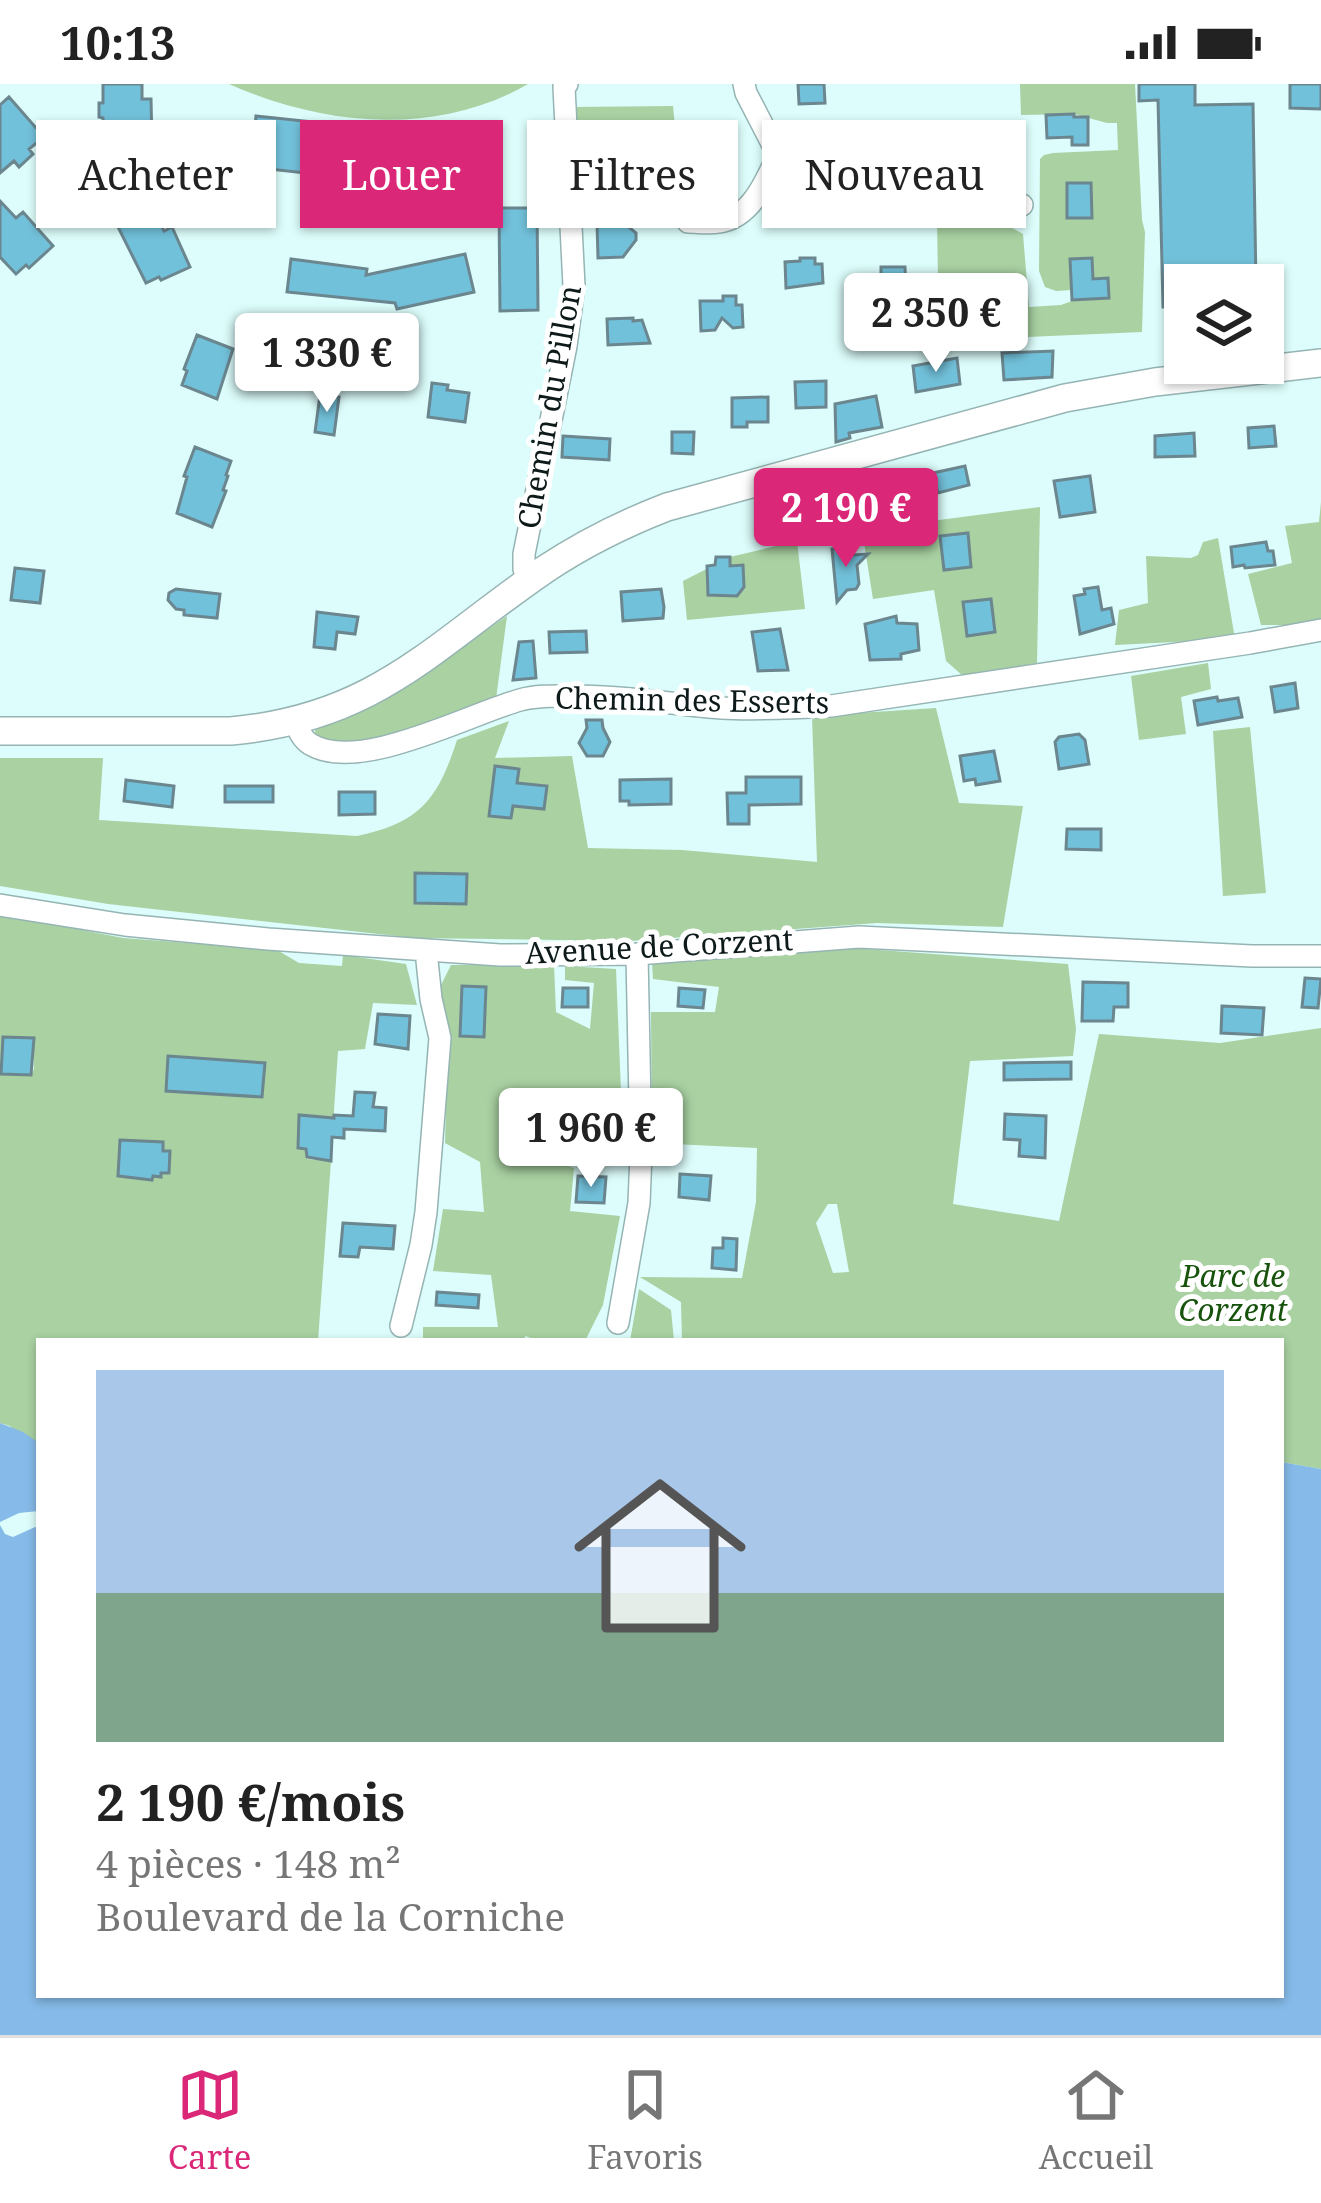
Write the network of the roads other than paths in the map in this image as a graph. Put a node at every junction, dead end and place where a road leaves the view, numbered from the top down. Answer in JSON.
{"nodes":[{"id":1,"x":744,"y":84,"type":"edge"},
{"id":2,"x":565,"y":86,"type":"edge"},
{"id":3,"x":762,"y":124,"type":"edge"},
{"id":4,"x":762,"y":187,"type":"edge"},
{"id":5,"x":738,"y":214,"type":"edge"},
{"id":6,"x":1321,"y":363,"type":"edge"},
{"id":7,"x":529,"y":581,"type":"junction"},
{"id":8,"x":1321,"y":629,"type":"edge"},
{"id":9,"x":295,"y":722,"type":"junction"},
{"id":10,"x":0,"y":731,"type":"edge"},
{"id":11,"x":0,"y":904,"type":"edge"},
{"id":12,"x":426,"y":951,"type":"junction"},
{"id":13,"x":637,"y":954,"type":"junction"},
{"id":14,"x":1321,"y":956,"type":"edge"},
{"id":15,"x":618,"y":1323,"type":"dead end"},
{"id":16,"x":401,"y":1326,"type":"dead end"}],
"edges":[{"from":1,"to":3,"type":"street"},
{"from":2,"to":7,"type":"street","name":"Chemin du Pillon"},
{"from":4,"to":5,"type":"street"},
{"from":6,"to":7,"type":"street"},
{"from":7,"to":9,"type":"street"},
{"from":8,"to":9,"type":"street","name":"Chemin des Esserts"},
{"from":9,"to":10,"type":"street"},
{"from":11,"to":12,"type":"street","name":"Avenue de Corzent"},
{"from":12,"to":13,"type":"street","name":"Avenue de Corzent"},
{"from":12,"to":16,"type":"street"},
{"from":13,"to":14,"type":"street","name":"Avenue de Corzent"},
{"from":13,"to":15,"type":"street"}]}
